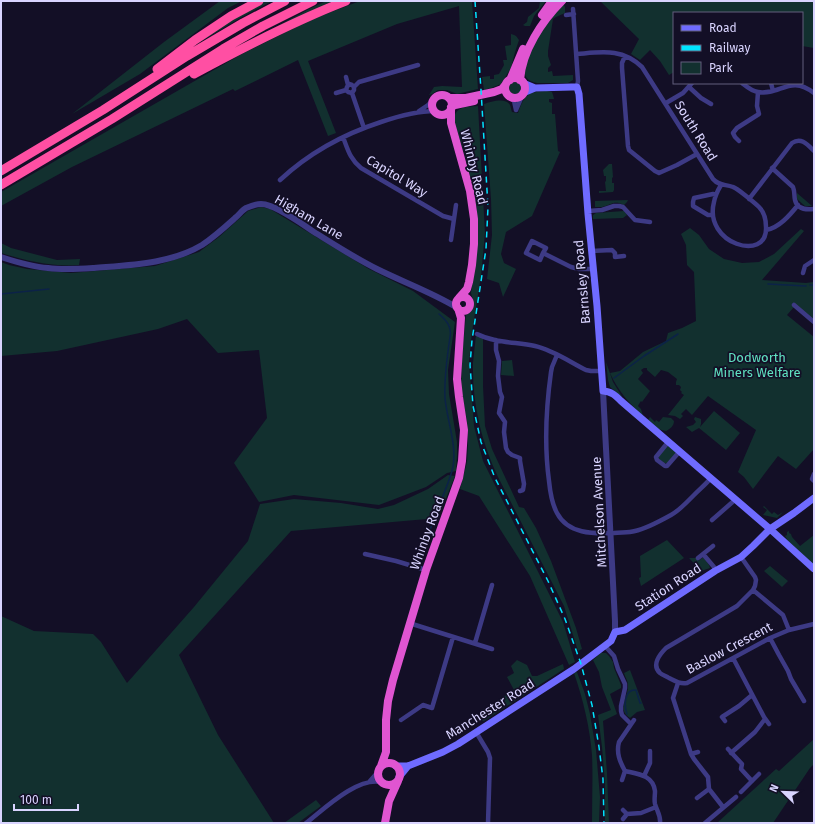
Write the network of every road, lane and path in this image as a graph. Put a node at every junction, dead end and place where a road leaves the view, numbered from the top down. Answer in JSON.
{"nodes":[{"id":1,"x":259,"y":1,"type":"edge"},
{"id":2,"x":285,"y":1,"type":"edge"},
{"id":3,"x":313,"y":1,"type":"edge"},
{"id":4,"x":346,"y":1,"type":"edge"},
{"id":5,"x":552,"y":1,"type":"edge"},
{"id":6,"x":562,"y":1,"type":"edge"},
{"id":7,"x":566,"y":15,"type":"dead end"},
{"id":8,"x":577,"y":54,"type":"junction"},
{"id":9,"x":625,"y":56,"type":"junction"},
{"id":10,"x":418,"y":65,"type":"dead end"},
{"id":11,"x":346,"y":77,"type":"dead end"},
{"id":12,"x":521,"y":81,"type":"junction"},
{"id":13,"x":508,"y":82,"type":"junction"},
{"id":14,"x":743,"y":84,"type":"edge"},
{"id":15,"x":771,"y":84,"type":"edge"},
{"id":16,"x":690,"y":85,"type":"edge"},
{"id":17,"x":347,"y":87,"type":"junction"},
{"id":18,"x":354,"y":87,"type":"junction"},
{"id":19,"x":577,"y":87,"type":"junction"},
{"id":20,"x":535,"y":88,"type":"junction"},
{"id":21,"x":773,"y":91,"type":"junction"},
{"id":22,"x":758,"y":92,"type":"junction"},
{"id":23,"x":814,"y":92,"type":"edge"},
{"id":24,"x":336,"y":93,"type":"dead end"},
{"id":25,"x":352,"y":93,"type":"junction"},
{"id":26,"x":522,"y":94,"type":"junction"},
{"id":27,"x":494,"y":95,"type":"junction"},
{"id":28,"x":510,"y":97,"type":"junction"},
{"id":29,"x":435,"y":98,"type":"junction"},
{"id":30,"x":449,"y":98,"type":"junction"},
{"id":31,"x":467,"y":100,"type":"junction"},
{"id":32,"x":666,"y":104,"type":"junction"},
{"id":33,"x":710,"y":104,"type":"dead end"},
{"id":34,"x":451,"y":108,"type":"junction"},
{"id":35,"x":103,"y":110,"type":"junction"},
{"id":36,"x":417,"y":112,"type":"junction"},
{"id":37,"x":439,"y":113,"type":"junction"},
{"id":38,"x":112,"y":119,"type":"junction"},
{"id":39,"x":451,"y":122,"type":"junction"},
{"id":40,"x":364,"y":128,"type":"junction"},
{"id":41,"x":343,"y":137,"type":"junction"},
{"id":42,"x":739,"y":141,"type":"dead end"},
{"id":43,"x":814,"y":151,"type":"edge"},
{"id":44,"x":697,"y":154,"type":"junction"},
{"id":45,"x":772,"y":168,"type":"junction"},
{"id":46,"x":1,"y":171,"type":"edge"},
{"id":47,"x":280,"y":180,"type":"dead end"},
{"id":48,"x":1,"y":185,"type":"edge"},
{"id":49,"x":721,"y":185,"type":"junction"},
{"id":50,"x":716,"y":195,"type":"junction"},
{"id":51,"x":748,"y":198,"type":"junction"},
{"id":52,"x":456,"y":205,"type":"dead end"},
{"id":53,"x":798,"y":206,"type":"junction"},
{"id":54,"x":814,"y":209,"type":"edge"},
{"id":55,"x":588,"y":211,"type":"junction"},
{"id":56,"x":713,"y":215,"type":"junction"},
{"id":57,"x":454,"y":219,"type":"junction"},
{"id":58,"x":650,"y":222,"type":"dead end"},
{"id":59,"x":766,"y":230,"type":"junction"},
{"id":60,"x":451,"y":240,"type":"dead end"},
{"id":61,"x":591,"y":251,"type":"junction"},
{"id":62,"x":543,"y":254,"type":"junction"},
{"id":63,"x":624,"y":256,"type":"dead end"},
{"id":64,"x":1,"y":257,"type":"edge"},
{"id":65,"x":814,"y":260,"type":"edge"},
{"id":66,"x":593,"y":269,"type":"junction"},
{"id":67,"x":803,"y":273,"type":"dead end"},
{"id":68,"x":467,"y":289,"type":"junction"},
{"id":69,"x":458,"y":303,"type":"junction"},
{"id":70,"x":468,"y":304,"type":"junction"},
{"id":71,"x":794,"y":305,"type":"dead end"},
{"id":72,"x":461,"y":318,"type":"junction"},
{"id":73,"x":814,"y":322,"type":"edge"},
{"id":74,"x":477,"y":334,"type":"dead end"},
{"id":75,"x":496,"y":340,"type":"junction"},
{"id":76,"x":557,"y":355,"type":"junction"},
{"id":77,"x":602,"y":371,"type":"junction"},
{"id":78,"x":603,"y":392,"type":"junction"},
{"id":79,"x":668,"y":441,"type":"junction"},
{"id":80,"x":680,"y":451,"type":"junction"},
{"id":81,"x":814,"y":474,"type":"edge"},
{"id":82,"x":711,"y":478,"type":"junction"},
{"id":83,"x":814,"y":481,"type":"edge"},
{"id":84,"x":520,"y":491,"type":"dead end"},
{"id":85,"x":814,"y":498,"type":"edge"},
{"id":86,"x":736,"y":499,"type":"junction"},
{"id":87,"x":794,"y":513,"type":"junction"},
{"id":88,"x":712,"y":520,"type":"dead end"},
{"id":89,"x":770,"y":529,"type":"junction"},
{"id":90,"x":611,"y":533,"type":"junction"},
{"id":91,"x":782,"y":540,"type":"junction"},
{"id":92,"x":713,"y":546,"type":"dead end"},
{"id":93,"x":365,"y":554,"type":"dead end"},
{"id":94,"x":703,"y":554,"type":"junction"},
{"id":95,"x":741,"y":557,"type":"junction"},
{"id":96,"x":698,"y":558,"type":"dead end"},
{"id":97,"x":426,"y":570,"type":"junction"},
{"id":98,"x":814,"y":570,"type":"edge"},
{"id":99,"x":715,"y":571,"type":"junction"},
{"id":100,"x":492,"y":585,"type":"dead end"},
{"id":101,"x":753,"y":590,"type":"junction"},
{"id":102,"x":410,"y":624,"type":"junction"},
{"id":103,"x":814,"y":624,"type":"edge"},
{"id":104,"x":789,"y":630,"type":"junction"},
{"id":105,"x":615,"y":632,"type":"junction"},
{"id":106,"x":453,"y":637,"type":"junction"},
{"id":107,"x":770,"y":638,"type":"junction"},
{"id":108,"x":475,"y":643,"type":"junction"},
{"id":109,"x":604,"y":646,"type":"junction"},
{"id":110,"x":492,"y":649,"type":"dead end"},
{"id":111,"x":733,"y":658,"type":"junction"},
{"id":112,"x":581,"y":664,"type":"joint"},
{"id":113,"x":678,"y":683,"type":"junction"},
{"id":114,"x":798,"y":692,"type":"junction"},
{"id":115,"x":752,"y":695,"type":"junction"},
{"id":116,"x":794,"y":697,"type":"dead end"},
{"id":117,"x":804,"y":701,"type":"dead end"},
{"id":118,"x":401,"y":720,"type":"dead end"},
{"id":119,"x":634,"y":720,"type":"dead end"},
{"id":120,"x":765,"y":720,"type":"junction"},
{"id":121,"x":725,"y":721,"type":"dead end"},
{"id":122,"x":631,"y":724,"type":"junction"},
{"id":123,"x":769,"y":724,"type":"dead end"},
{"id":124,"x":476,"y":732,"type":"junction"},
{"id":125,"x":650,"y":751,"type":"dead end"},
{"id":126,"x":386,"y":752,"type":"junction"},
{"id":127,"x":698,"y":752,"type":"dead end"},
{"id":128,"x":691,"y":754,"type":"junction"},
{"id":129,"x":395,"y":765,"type":"junction"},
{"id":130,"x":408,"y":766,"type":"junction"},
{"id":131,"x":380,"y":767,"type":"junction"},
{"id":132,"x":625,"y":771,"type":"junction"},
{"id":133,"x":759,"y":774,"type":"dead end"},
{"id":134,"x":644,"y":776,"type":"junction"},
{"id":135,"x":399,"y":779,"type":"junction"},
{"id":136,"x":622,"y":780,"type":"dead end"},
{"id":137,"x":370,"y":781,"type":"junction"},
{"id":138,"x":752,"y":781,"type":"junction"},
{"id":139,"x":381,"y":782,"type":"junction"},
{"id":140,"x":709,"y":790,"type":"junction"},
{"id":141,"x":741,"y":792,"type":"dead end"},
{"id":142,"x":736,"y":797,"type":"dead end"},
{"id":143,"x":697,"y":798,"type":"dead end"},
{"id":144,"x":389,"y":801,"type":"junction"},
{"id":145,"x":656,"y":807,"type":"junction"},
{"id":146,"x":723,"y":807,"type":"junction"},
{"id":147,"x":623,"y":819,"type":"dead end"},
{"id":148,"x":306,"y":823,"type":"edge"},
{"id":149,"x":385,"y":823,"type":"edge"},
{"id":150,"x":488,"y":823,"type":"edge"},
{"id":151,"x":660,"y":823,"type":"edge"},
{"id":152,"x":705,"y":823,"type":"edge"}],
"edges":[{"from":1,"to":35,"type":"highway"},
{"from":2,"to":35,"type":"highway"},
{"from":3,"to":38,"type":"highway"},
{"from":4,"to":38,"type":"highway"},
{"from":5,"to":13,"type":"highway"},
{"from":6,"to":12,"type":"highway"},
{"from":7,"to":8,"type":"street","name":"Barnsley Road"},
{"from":8,"to":9,"type":"street","name":"South Road"},
{"from":8,"to":19,"type":"street","name":"Barnsley Road"},
{"from":9,"to":32,"type":"street","name":"South Road"},
{"from":9,"to":44,"type":"street"},
{"from":10,"to":18,"type":"street"},
{"from":11,"to":17,"type":"street"},
{"from":12,"to":13,"type":"highway"},
{"from":12,"to":20,"type":"main road"},
{"from":12,"to":26,"type":"highway"},
{"from":13,"to":27,"type":"highway"},
{"from":13,"to":28,"type":"highway"},
{"from":14,"to":22,"type":"street"},
{"from":15,"to":21,"type":"street"},
{"from":16,"to":32,"type":"street"},
{"from":16,"to":33,"type":"street"},
{"from":17,"to":18,"type":"street"},
{"from":17,"to":24,"type":"street"},
{"from":17,"to":25,"type":"street"},
{"from":18,"to":25,"type":"street"},
{"from":19,"to":20,"type":"main road"},
{"from":19,"to":55,"type":"main road","name":"Barnsley Road"},
{"from":20,"to":26,"type":"main road"},
{"from":21,"to":22,"type":"street"},
{"from":21,"to":23,"type":"street"},
{"from":22,"to":42,"type":"street"},
{"from":25,"to":40,"type":"street"},
{"from":26,"to":28,"type":"highway"},
{"from":26,"to":28,"type":"street"},
{"from":27,"to":28,"type":"highway"},
{"from":27,"to":31,"type":"highway"},
{"from":29,"to":30,"type":"highway"},
{"from":29,"to":36,"type":"street"},
{"from":29,"to":37,"type":"highway"},
{"from":30,"to":31,"type":"highway"},
{"from":30,"to":34,"type":"highway"},
{"from":31,"to":34,"type":"highway"},
{"from":32,"to":44,"type":"street","name":"South Road"},
{"from":34,"to":37,"type":"highway"},
{"from":34,"to":39,"type":"highway","name":"Whinby Road"},
{"from":35,"to":46,"type":"highway"},
{"from":36,"to":37,"type":"street"},
{"from":36,"to":40,"type":"street"},
{"from":37,"to":39,"type":"highway","name":"Whinby Road"},
{"from":38,"to":48,"type":"highway"},
{"from":39,"to":68,"type":"highway","name":"Whinby Road"},
{"from":40,"to":41,"type":"street"},
{"from":41,"to":47,"type":"street"},
{"from":41,"to":57,"type":"street","name":"Capitol Way"},
{"from":43,"to":45,"type":"street"},
{"from":44,"to":49,"type":"street","name":"South Road"},
{"from":45,"to":51,"type":"street"},
{"from":45,"to":53,"type":"street"},
{"from":49,"to":50,"type":"street"},
{"from":49,"to":51,"type":"street","name":"South Road"},
{"from":50,"to":56,"type":"street"},
{"from":50,"to":56,"type":"street"},
{"from":51,"to":59,"type":"street","name":"South Road"},
{"from":52,"to":57,"type":"street"},
{"from":53,"to":54,"type":"street"},
{"from":53,"to":59,"type":"street"},
{"from":55,"to":58,"type":"street"},
{"from":55,"to":61,"type":"main road","name":"Barnsley Road"},
{"from":56,"to":59,"type":"street"},
{"from":57,"to":60,"type":"street"},
{"from":61,"to":63,"type":"street"},
{"from":61,"to":66,"type":"main road","name":"Barnsley Road"},
{"from":62,"to":62,"type":"street"},
{"from":62,"to":66,"type":"street"},
{"from":64,"to":69,"type":"street","name":"Higham Lane"},
{"from":65,"to":67,"type":"street"},
{"from":66,"to":77,"type":"main road","name":"Barnsley Road"},
{"from":68,"to":69,"type":"highway","name":"Whinby Road"},
{"from":68,"to":70,"type":"highway","name":"Whinby Road"},
{"from":69,"to":70,"type":"highway"},
{"from":69,"to":70,"type":"highway"},
{"from":69,"to":72,"type":"highway","name":"Whinby Road"},
{"from":70,"to":72,"type":"highway"},
{"from":71,"to":73,"type":"street"},
{"from":72,"to":97,"type":"highway","name":"Whinby Road"},
{"from":74,"to":75,"type":"street"},
{"from":75,"to":76,"type":"street"},
{"from":75,"to":84,"type":"street"},
{"from":76,"to":77,"type":"street"},
{"from":76,"to":90,"type":"street"},
{"from":77,"to":78,"type":"main road","name":"Barnsley Road"},
{"from":78,"to":79,"type":"main road"},
{"from":78,"to":90,"type":"street","name":"Mitchelson Avenue"},
{"from":79,"to":80,"type":"main road"},
{"from":79,"to":80,"type":"street"},
{"from":80,"to":82,"type":"main road"},
{"from":81,"to":83,"type":"street"},
{"from":82,"to":86,"type":"main road"},
{"from":82,"to":90,"type":"street"},
{"from":85,"to":87,"type":"main road"},
{"from":86,"to":88,"type":"street"},
{"from":86,"to":89,"type":"main road"},
{"from":87,"to":89,"type":"main road","name":"Station Road"},
{"from":87,"to":91,"type":"main road"},
{"from":89,"to":91,"type":"main road"},
{"from":89,"to":95,"type":"main road","name":"Station Road"},
{"from":90,"to":105,"type":"street","name":"Mitchelson Avenue"},
{"from":91,"to":98,"type":"main road"},
{"from":92,"to":94,"type":"street"},
{"from":93,"to":97,"type":"street"},
{"from":94,"to":96,"type":"street"},
{"from":94,"to":99,"type":"street"},
{"from":95,"to":99,"type":"main road","name":"Station Road"},
{"from":95,"to":101,"type":"street"},
{"from":97,"to":102,"type":"highway","name":"Whinby Road"},
{"from":99,"to":105,"type":"main road","name":"Station Road"},
{"from":100,"to":108,"type":"street"},
{"from":101,"to":104,"type":"street"},
{"from":101,"to":113,"type":"street","name":"Baslow Crescent"},
{"from":102,"to":106,"type":"street"},
{"from":102,"to":126,"type":"highway","name":"Whinby Road"},
{"from":103,"to":104,"type":"street","name":"Baslow Crescent"},
{"from":104,"to":107,"type":"street","name":"Baslow Crescent"},
{"from":105,"to":109,"type":"main road","name":"Station Road"},
{"from":106,"to":108,"type":"street"},
{"from":106,"to":118,"type":"street"},
{"from":107,"to":111,"type":"street","name":"Baslow Crescent"},
{"from":107,"to":114,"type":"street"},
{"from":108,"to":110,"type":"street"},
{"from":109,"to":112,"type":"main road","name":"Station Road"},
{"from":109,"to":122,"type":"street"},
{"from":111,"to":113,"type":"street","name":"Baslow Crescent"},
{"from":111,"to":115,"type":"street"},
{"from":112,"to":124,"type":"main road","name":"Manchester Road"},
{"from":113,"to":128,"type":"street"},
{"from":114,"to":116,"type":"street"},
{"from":114,"to":117,"type":"street"},
{"from":115,"to":120,"type":"street"},
{"from":115,"to":121,"type":"street"},
{"from":119,"to":122,"type":"street"},
{"from":120,"to":123,"type":"street"},
{"from":120,"to":138,"type":"street"},
{"from":122,"to":132,"type":"street"},
{"from":124,"to":130,"type":"main road","name":"Manchester Road"},
{"from":124,"to":150,"type":"street"},
{"from":125,"to":134,"type":"street"},
{"from":126,"to":129,"type":"highway","name":"Whinby Road"},
{"from":126,"to":131,"type":"highway","name":"Whinby Road"},
{"from":127,"to":128,"type":"street"},
{"from":128,"to":140,"type":"street"},
{"from":129,"to":130,"type":"main road","name":"Manchester Road"},
{"from":129,"to":131,"type":"highway","name":"Manchester Road"},
{"from":129,"to":135,"type":"highway"},
{"from":130,"to":135,"type":"main road","name":"Manchester Road"},
{"from":131,"to":137,"type":"street"},
{"from":131,"to":139,"type":"highway"},
{"from":132,"to":134,"type":"street"},
{"from":132,"to":136,"type":"street"},
{"from":133,"to":138,"type":"street"},
{"from":134,"to":145,"type":"street"},
{"from":135,"to":139,"type":"highway"},
{"from":135,"to":144,"type":"highway","name":"Manchester Road"},
{"from":137,"to":139,"type":"street"},
{"from":137,"to":148,"type":"street"},
{"from":138,"to":141,"type":"street"},
{"from":139,"to":144,"type":"highway"},
{"from":140,"to":143,"type":"street"},
{"from":140,"to":146,"type":"street"},
{"from":142,"to":146,"type":"street"},
{"from":144,"to":149,"type":"highway","name":"Manchester Road"},
{"from":145,"to":147,"type":"street"},
{"from":145,"to":151,"type":"street"},
{"from":146,"to":152,"type":"street"}]}
